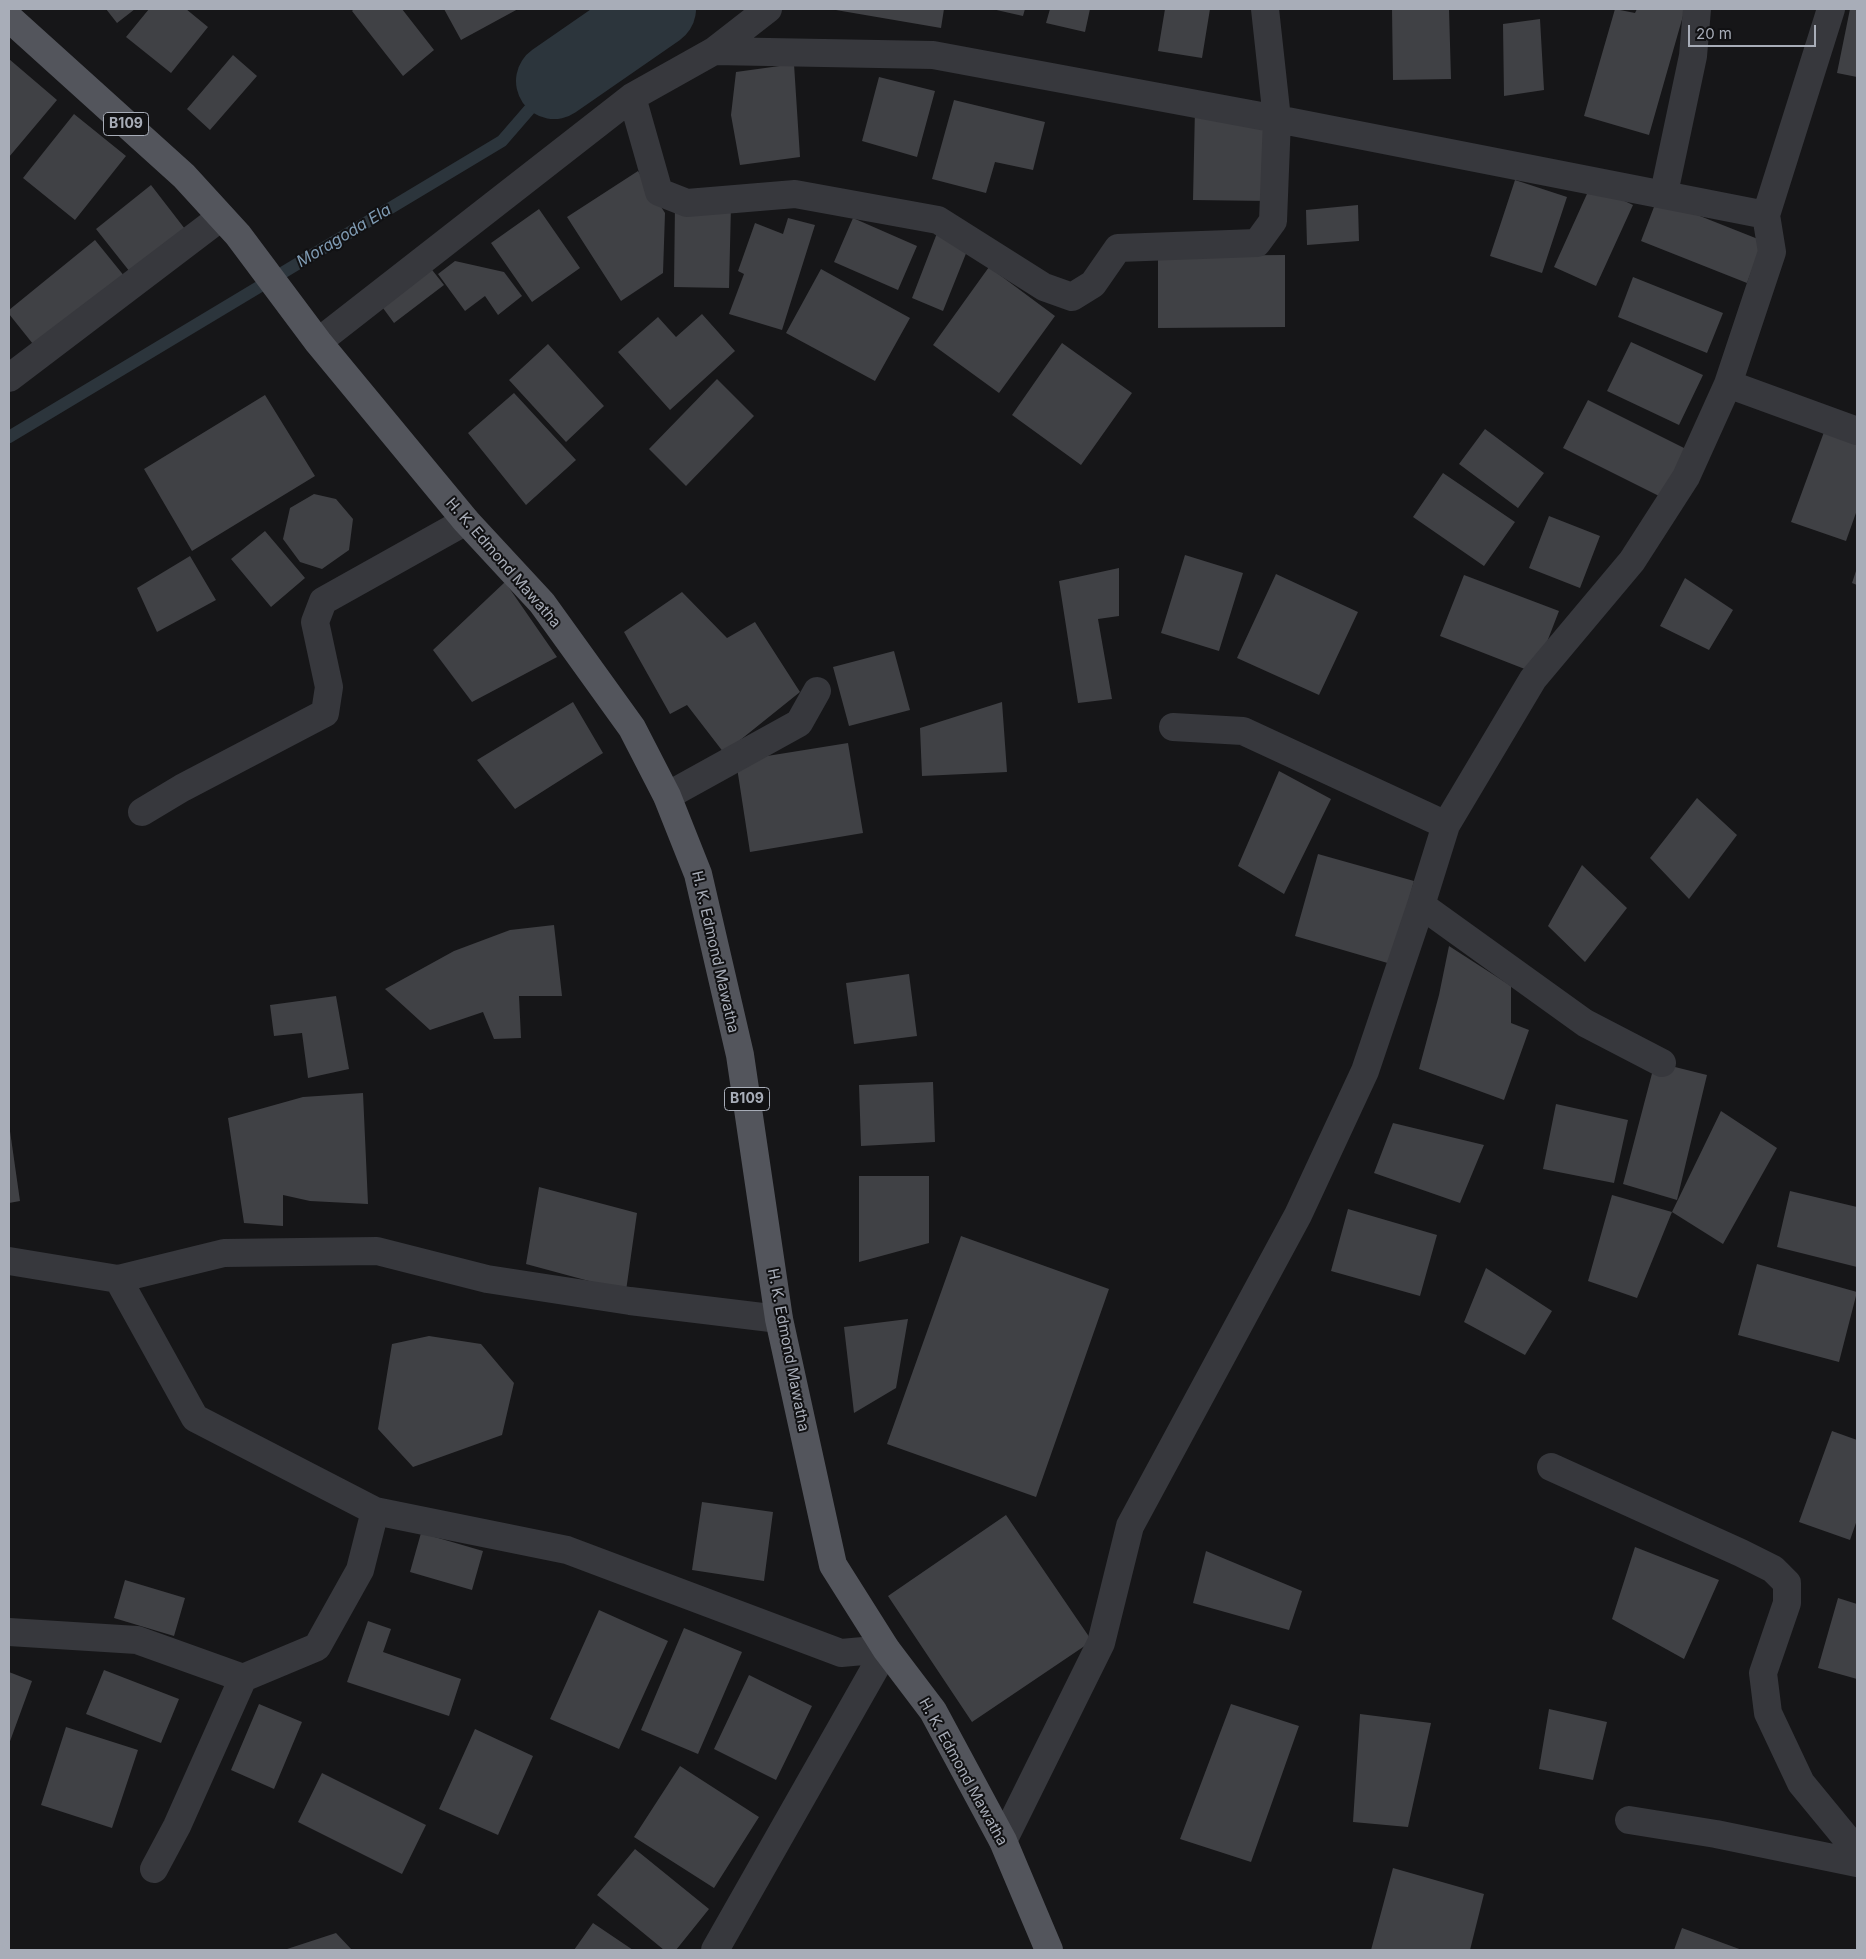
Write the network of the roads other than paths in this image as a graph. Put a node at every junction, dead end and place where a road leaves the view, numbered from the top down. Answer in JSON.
{"nodes":[{"id":1,"x":768,"y":9,"type":"edge"},
{"id":2,"x":1265,"y":9,"type":"edge"},
{"id":3,"x":1697,"y":9,"type":"edge"},
{"id":4,"x":1831,"y":9,"type":"edge"},
{"id":5,"x":9,"y":18,"type":"edge"},
{"id":6,"x":714,"y":51,"type":"junction"},
{"id":7,"x":632,"y":97,"type":"junction"},
{"id":8,"x":1276,"y":119,"type":"junction"},
{"id":9,"x":1664,"y":194,"type":"junction"},
{"id":10,"x":1766,"y":215,"type":"junction"},
{"id":11,"x":230,"y":226,"type":"junction"},
{"id":12,"x":318,"y":342,"type":"junction"},
{"id":13,"x":9,"y":378,"type":"edge"},
{"id":14,"x":1728,"y":384,"type":"junction"},
{"id":15,"x":1857,"y":431,"type":"edge"},
{"id":16,"x":466,"y":522,"type":"junction"},
{"id":17,"x":818,"y":691,"type":"dead end"},
{"id":18,"x":1173,"y":727,"type":"dead end"},
{"id":19,"x":668,"y":796,"type":"junction"},
{"id":20,"x":142,"y":812,"type":"dead end"},
{"id":21,"x":1446,"y":825,"type":"junction"},
{"id":22,"x":1421,"y":905,"type":"junction"},
{"id":23,"x":1662,"y":1063,"type":"dead end"},
{"id":24,"x":9,"y":1261,"type":"edge"},
{"id":25,"x":118,"y":1279,"type":"junction"},
{"id":26,"x":779,"y":1319,"type":"junction"},
{"id":27,"x":1550,"y":1467,"type":"dead end"},
{"id":28,"x":375,"y":1511,"type":"junction"},
{"id":29,"x":9,"y":1632,"type":"edge"},
{"id":30,"x":886,"y":1649,"type":"junction"},
{"id":31,"x":243,"y":1678,"type":"junction"},
{"id":32,"x":1629,"y":1820,"type":"dead end"},
{"id":33,"x":1003,"y":1840,"type":"junction"},
{"id":34,"x":1857,"y":1851,"type":"edge"},
{"id":35,"x":1857,"y":1863,"type":"edge"},
{"id":36,"x":154,"y":1869,"type":"dead end"},
{"id":37,"x":715,"y":1950,"type":"edge"},
{"id":38,"x":1049,"y":1950,"type":"edge"}],
"edges":[{"from":1,"to":6,"type":"street"},
{"from":2,"to":8,"type":"street"},
{"from":3,"to":9,"type":"street"},
{"from":4,"to":10,"type":"street"},
{"from":5,"to":11,"type":"main road","name":"H. K. Edmond Mawatha","number":"B109"},
{"from":6,"to":7,"type":"street"},
{"from":6,"to":8,"type":"street"},
{"from":7,"to":8,"type":"street"},
{"from":7,"to":12,"type":"street"},
{"from":8,"to":9,"type":"street"},
{"from":9,"to":10,"type":"street"},
{"from":10,"to":14,"type":"street"},
{"from":11,"to":12,"type":"main road","name":"H. K. Edmond Mawatha","number":"B109"},
{"from":11,"to":13,"type":"street"},
{"from":12,"to":16,"type":"main road","name":"H. K. Edmond Mawatha","number":"B109"},
{"from":14,"to":15,"type":"street"},
{"from":14,"to":21,"type":"street"},
{"from":16,"to":19,"type":"main road","name":"H. K. Edmond Mawatha","number":"B109"},
{"from":16,"to":20,"type":"street"},
{"from":17,"to":19,"type":"street"},
{"from":18,"to":21,"type":"street"},
{"from":19,"to":26,"type":"main road","name":"H. K. Edmond Mawatha","number":"B109"},
{"from":21,"to":22,"type":"street"},
{"from":22,"to":23,"type":"street"},
{"from":22,"to":33,"type":"street"},
{"from":24,"to":25,"type":"street"},
{"from":25,"to":26,"type":"street"},
{"from":25,"to":28,"type":"street"},
{"from":26,"to":30,"type":"main road","name":"H. K. Edmond Mawatha","number":"B109"},
{"from":27,"to":34,"type":"street"},
{"from":28,"to":30,"type":"street"},
{"from":28,"to":31,"type":"street"},
{"from":29,"to":31,"type":"street"},
{"from":30,"to":33,"type":"main road","name":"H. K. Edmond Mawatha","number":"B109"},
{"from":30,"to":37,"type":"street"},
{"from":31,"to":36,"type":"street"},
{"from":32,"to":35,"type":"street"},
{"from":33,"to":38,"type":"main road","name":"H. K. Edmond Mawatha","number":"B109"}]}
